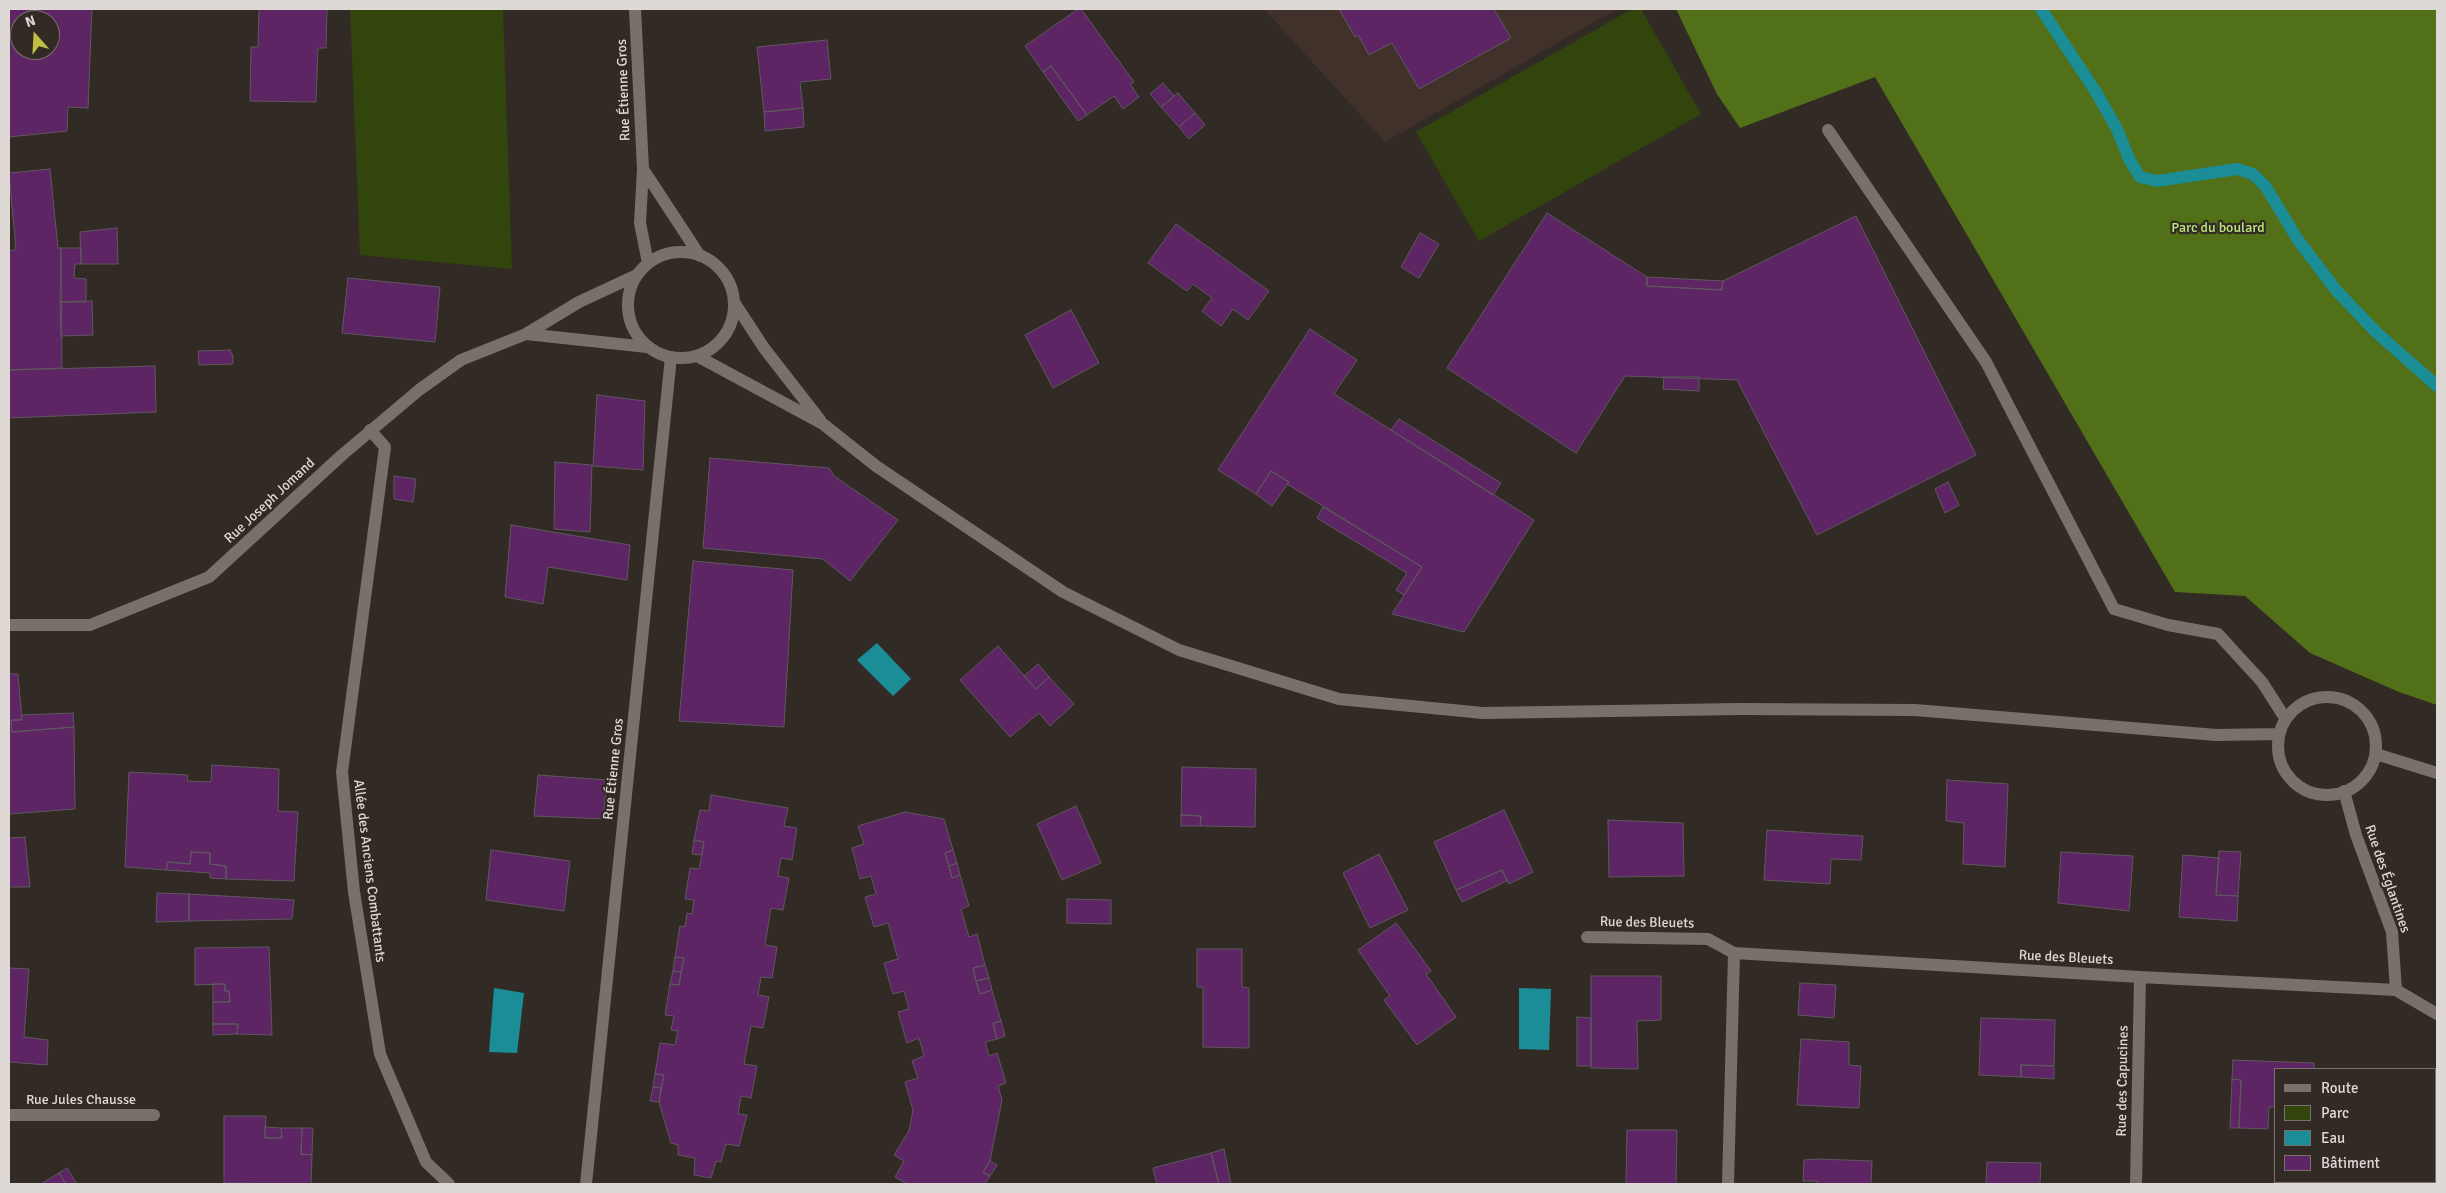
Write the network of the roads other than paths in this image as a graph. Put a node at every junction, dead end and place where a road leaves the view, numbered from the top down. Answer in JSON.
{"nodes":[{"id":1,"x":635,"y":9,"type":"edge"},
{"id":2,"x":1828,"y":130,"type":"dead end"},
{"id":3,"x":643,"y":169,"type":"junction"},
{"id":4,"x":700,"y":256,"type":"junction"},
{"id":5,"x":648,"y":263,"type":"junction"},
{"id":6,"x":636,"y":275,"type":"junction"},
{"id":7,"x":734,"y":302,"type":"junction"},
{"id":8,"x":526,"y":334,"type":"junction"},
{"id":9,"x":647,"y":347,"type":"junction"},
{"id":10,"x":697,"y":356,"type":"junction"},
{"id":11,"x":671,"y":357,"type":"junction"},
{"id":12,"x":823,"y":424,"type":"junction"},
{"id":13,"x":370,"y":430,"type":"junction"},
{"id":14,"x":9,"y":626,"type":"edge"},
{"id":15,"x":2285,"y":718,"type":"junction"},
{"id":16,"x":2278,"y":734,"type":"junction"},
{"id":17,"x":2376,"y":754,"type":"junction"},
{"id":18,"x":2437,"y":773,"type":"edge"},
{"id":19,"x":2344,"y":791,"type":"junction"},
{"id":20,"x":1587,"y":937,"type":"dead end"},
{"id":21,"x":1734,"y":953,"type":"junction"},
{"id":22,"x":2140,"y":978,"type":"junction"},
{"id":23,"x":2396,"y":990,"type":"junction"},
{"id":24,"x":2437,"y":1014,"type":"edge"},
{"id":25,"x":9,"y":1115,"type":"edge"},
{"id":26,"x":154,"y":1115,"type":"dead end"},
{"id":27,"x":449,"y":1184,"type":"edge"},
{"id":28,"x":586,"y":1184,"type":"edge"},
{"id":29,"x":1728,"y":1184,"type":"edge"},
{"id":30,"x":2136,"y":1184,"type":"edge"}],
"edges":[{"from":1,"to":3,"type":"street","name":"Rue Étienne Gros"},
{"from":2,"to":15,"type":"street"},
{"from":3,"to":4,"type":"street"},
{"from":3,"to":5,"type":"street","name":"Rue Étienne Gros"},
{"from":4,"to":5,"type":"street"},
{"from":4,"to":7,"type":"street"},
{"from":5,"to":6,"type":"street"},
{"from":6,"to":8,"type":"street","name":"Rue Joseph Jomand"},
{"from":6,"to":9,"type":"street"},
{"from":7,"to":10,"type":"street"},
{"from":7,"to":12,"type":"street"},
{"from":8,"to":9,"type":"street","name":"Rue Joseph Jomand"},
{"from":8,"to":13,"type":"street","name":"Rue Joseph Jomand"},
{"from":9,"to":11,"type":"street"},
{"from":10,"to":11,"type":"street"},
{"from":10,"to":12,"type":"street"},
{"from":11,"to":28,"type":"street","name":"Rue Étienne Gros"},
{"from":12,"to":16,"type":"street"},
{"from":13,"to":14,"type":"street","name":"Rue Joseph Jomand"},
{"from":13,"to":27,"type":"street","name":"Allée des Anciens Combattants"},
{"from":15,"to":16,"type":"street"},
{"from":15,"to":17,"type":"street"},
{"from":16,"to":19,"type":"street"},
{"from":17,"to":18,"type":"street"},
{"from":17,"to":19,"type":"street"},
{"from":19,"to":23,"type":"street","name":"Rue des Églantines"},
{"from":20,"to":21,"type":"street","name":"Rue des Bleuets"},
{"from":21,"to":22,"type":"street","name":"Rue des Bleuets"},
{"from":21,"to":29,"type":"street"},
{"from":22,"to":23,"type":"street","name":"Rue des Bleuets"},
{"from":22,"to":30,"type":"street","name":"Rue des Capucines"},
{"from":23,"to":24,"type":"street"},
{"from":25,"to":26,"type":"street","name":"Rue Jules Chausse"}]}
